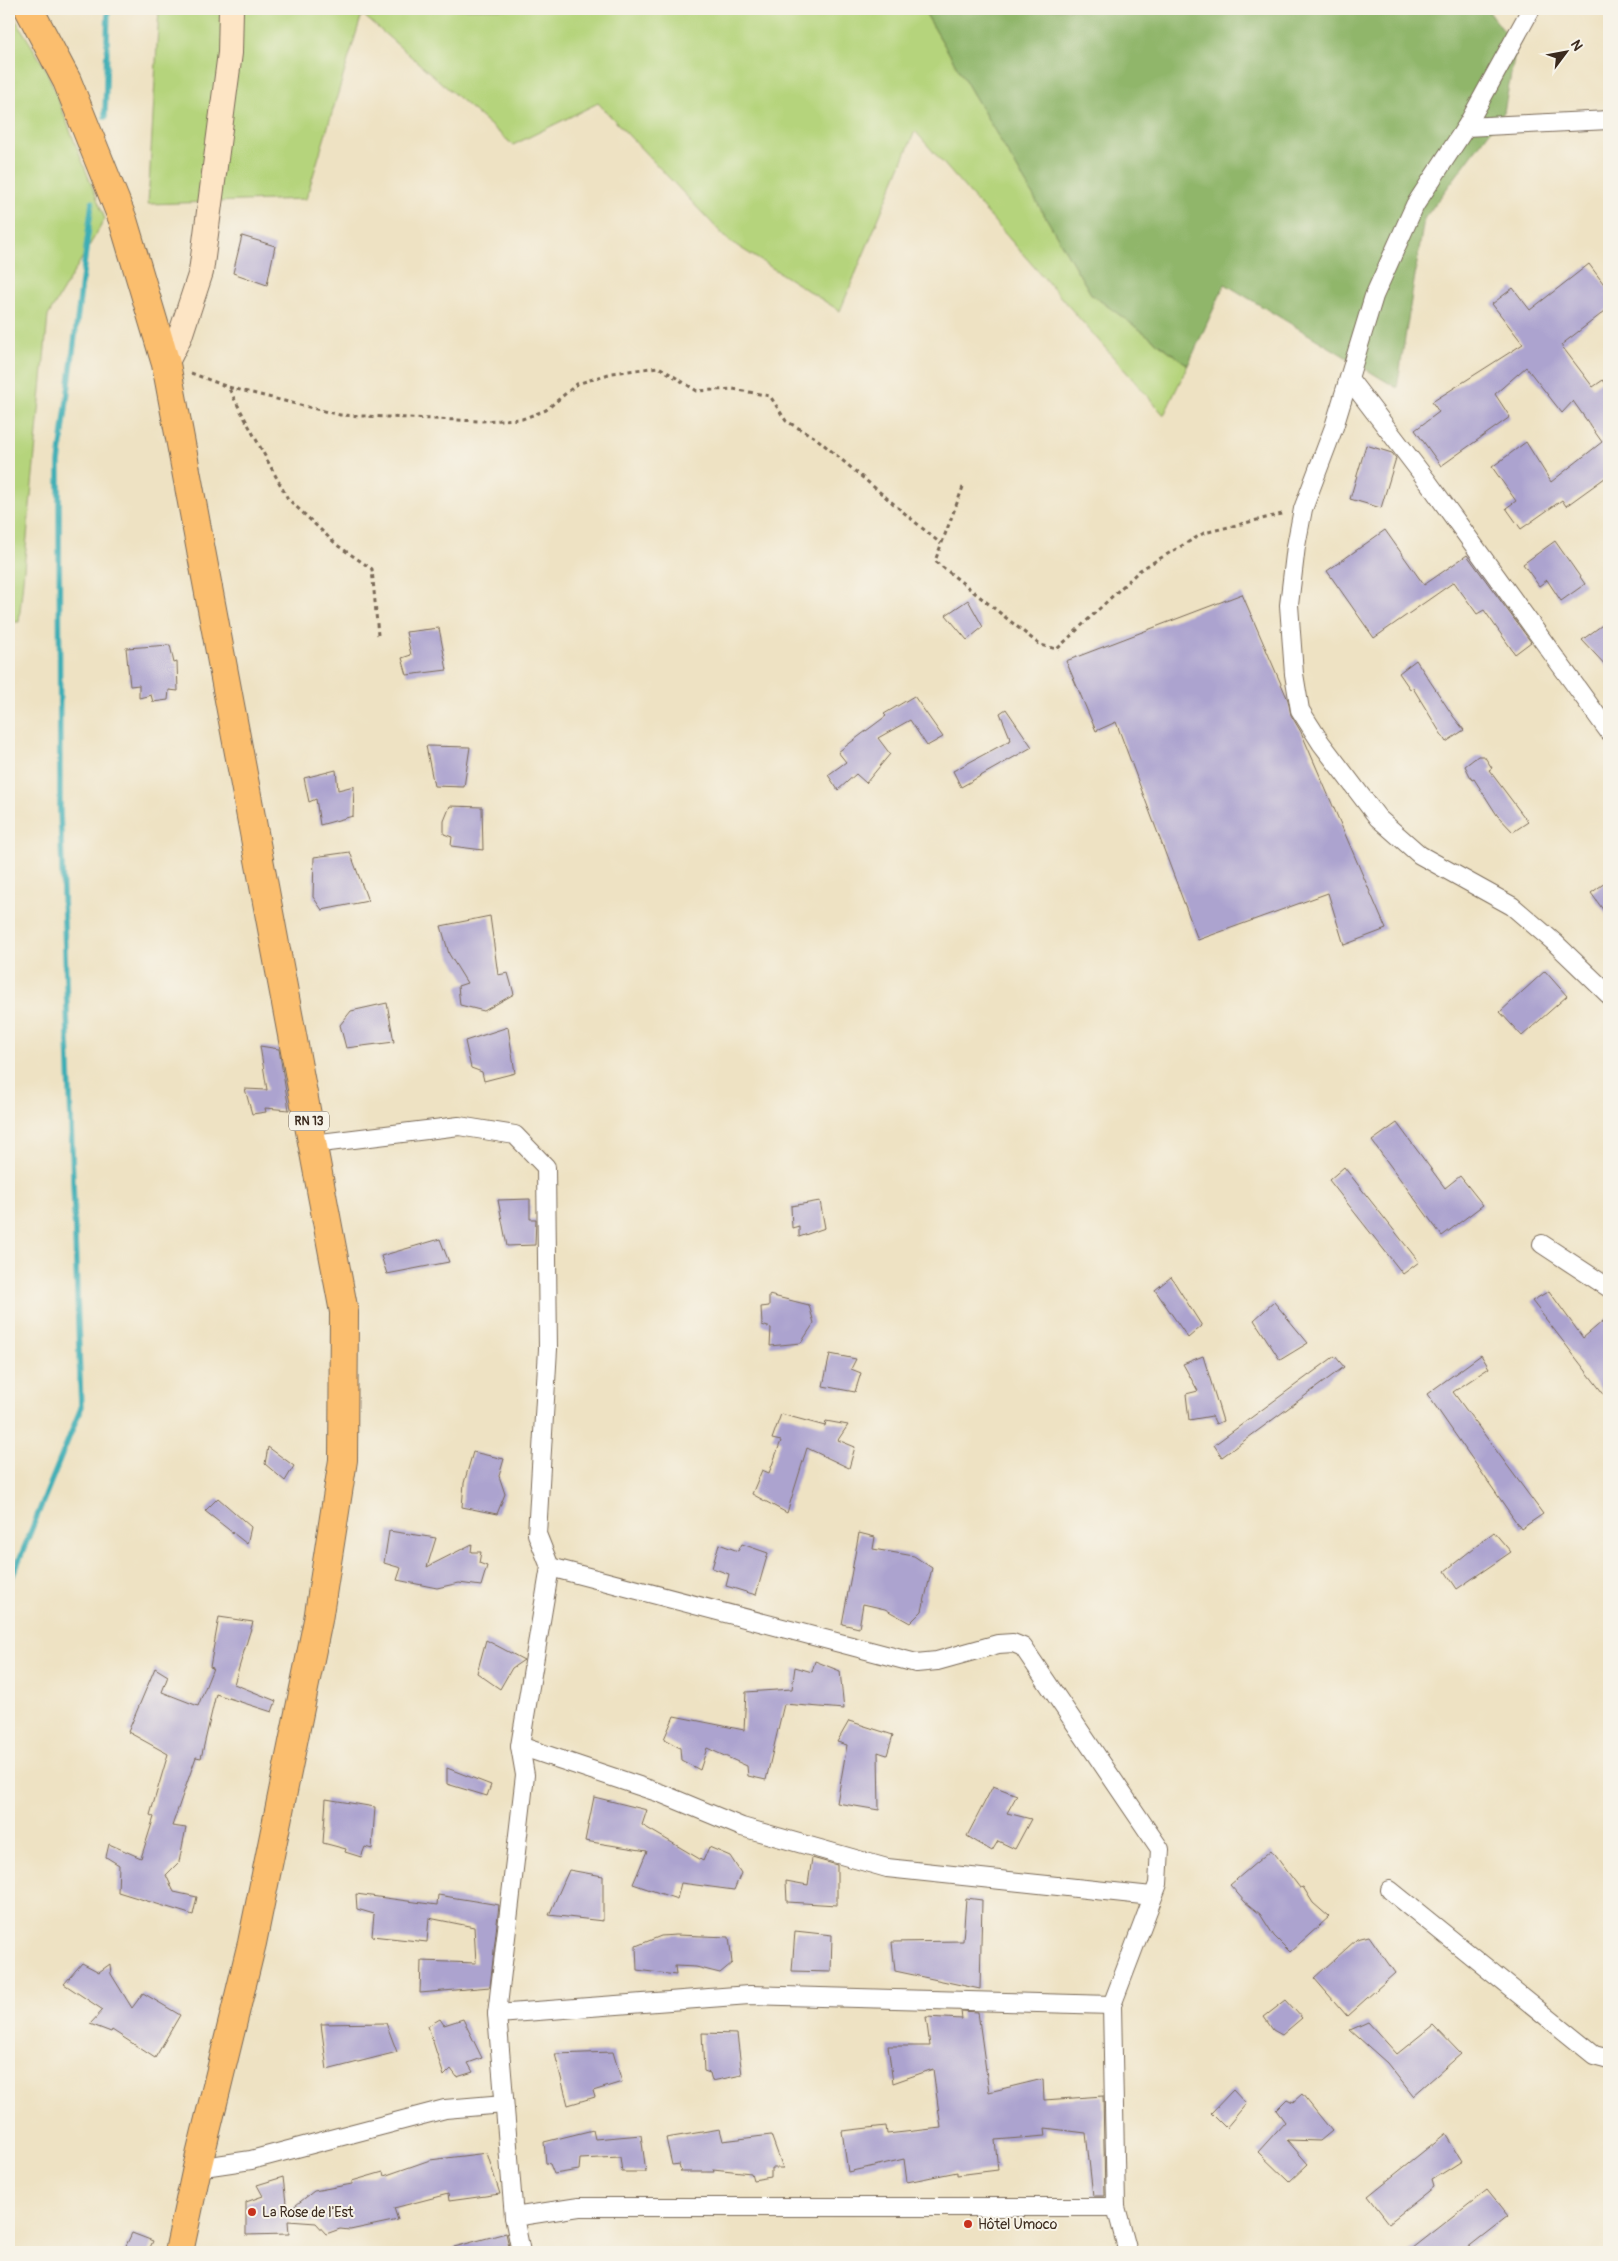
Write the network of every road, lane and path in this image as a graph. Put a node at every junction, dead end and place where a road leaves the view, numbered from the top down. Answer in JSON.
{"nodes":[{"id":1,"x":29,"y":9,"type":"edge"},
{"id":2,"x":231,"y":9,"type":"edge"},
{"id":3,"x":1531,"y":9,"type":"edge"},
{"id":4,"x":1609,"y":120,"type":"edge"},
{"id":5,"x":1466,"y":127,"type":"junction"},
{"id":6,"x":166,"y":364,"type":"junction"},
{"id":7,"x":1350,"y":380,"type":"junction"},
{"id":8,"x":228,"y":387,"type":"junction"},
{"id":9,"x":963,"y":487,"type":"dead end"},
{"id":10,"x":1303,"y":509,"type":"junction"},
{"id":11,"x":941,"y":544,"type":"junction"},
{"id":12,"x":378,"y":635,"type":"dead end"},
{"id":13,"x":1609,"y":732,"type":"edge"},
{"id":14,"x":1609,"y":995,"type":"edge"},
{"id":15,"x":313,"y":1144,"type":"junction"},
{"id":16,"x":1542,"y":1244,"type":"dead end"},
{"id":17,"x":1609,"y":1288,"type":"edge"},
{"id":18,"x":550,"y":1567,"type":"junction"},
{"id":19,"x":520,"y":1746,"type":"junction"},
{"id":20,"x":1390,"y":1890,"type":"dead end"},
{"id":21,"x":1152,"y":1896,"type":"junction"},
{"id":22,"x":1112,"y":2005,"type":"junction"},
{"id":23,"x":496,"y":2014,"type":"junction"},
{"id":24,"x":1609,"y":2059,"type":"edge"},
{"id":25,"x":504,"y":2104,"type":"junction"},
{"id":26,"x":197,"y":2168,"type":"junction"},
{"id":27,"x":1116,"y":2207,"type":"junction"},
{"id":28,"x":514,"y":2217,"type":"junction"},
{"id":29,"x":179,"y":2252,"type":"edge"},
{"id":30,"x":521,"y":2252,"type":"edge"},
{"id":31,"x":1128,"y":2252,"type":"edge"}],
"edges":[{"from":1,"to":6,"type":"main road","number":"RN 13"},
{"from":2,"to":6,"type":"main road"},
{"from":3,"to":5,"type":"street"},
{"from":4,"to":5,"type":"street"},
{"from":5,"to":7,"type":"street"},
{"from":6,"to":8,"type":"path"},
{"from":6,"to":15,"type":"main road","number":"RN 13"},
{"from":7,"to":10,"type":"street"},
{"from":7,"to":13,"type":"street"},
{"from":8,"to":11,"type":"path"},
{"from":8,"to":12,"type":"path"},
{"from":9,"to":11,"type":"path"},
{"from":10,"to":11,"type":"path"},
{"from":10,"to":14,"type":"street"},
{"from":15,"to":18,"type":"street"},
{"from":15,"to":26,"type":"main road","number":"RN 13"},
{"from":16,"to":17,"type":"street"},
{"from":18,"to":19,"type":"street"},
{"from":18,"to":21,"type":"street"},
{"from":19,"to":21,"type":"street"},
{"from":19,"to":23,"type":"street"},
{"from":20,"to":24,"type":"street"},
{"from":21,"to":22,"type":"street"},
{"from":22,"to":23,"type":"street"},
{"from":22,"to":27,"type":"street"},
{"from":23,"to":25,"type":"street"},
{"from":25,"to":26,"type":"street"},
{"from":25,"to":28,"type":"street"},
{"from":26,"to":29,"type":"main road","number":"RN 13"},
{"from":27,"to":28,"type":"street"},
{"from":27,"to":31,"type":"street"},
{"from":28,"to":30,"type":"street"}]}
